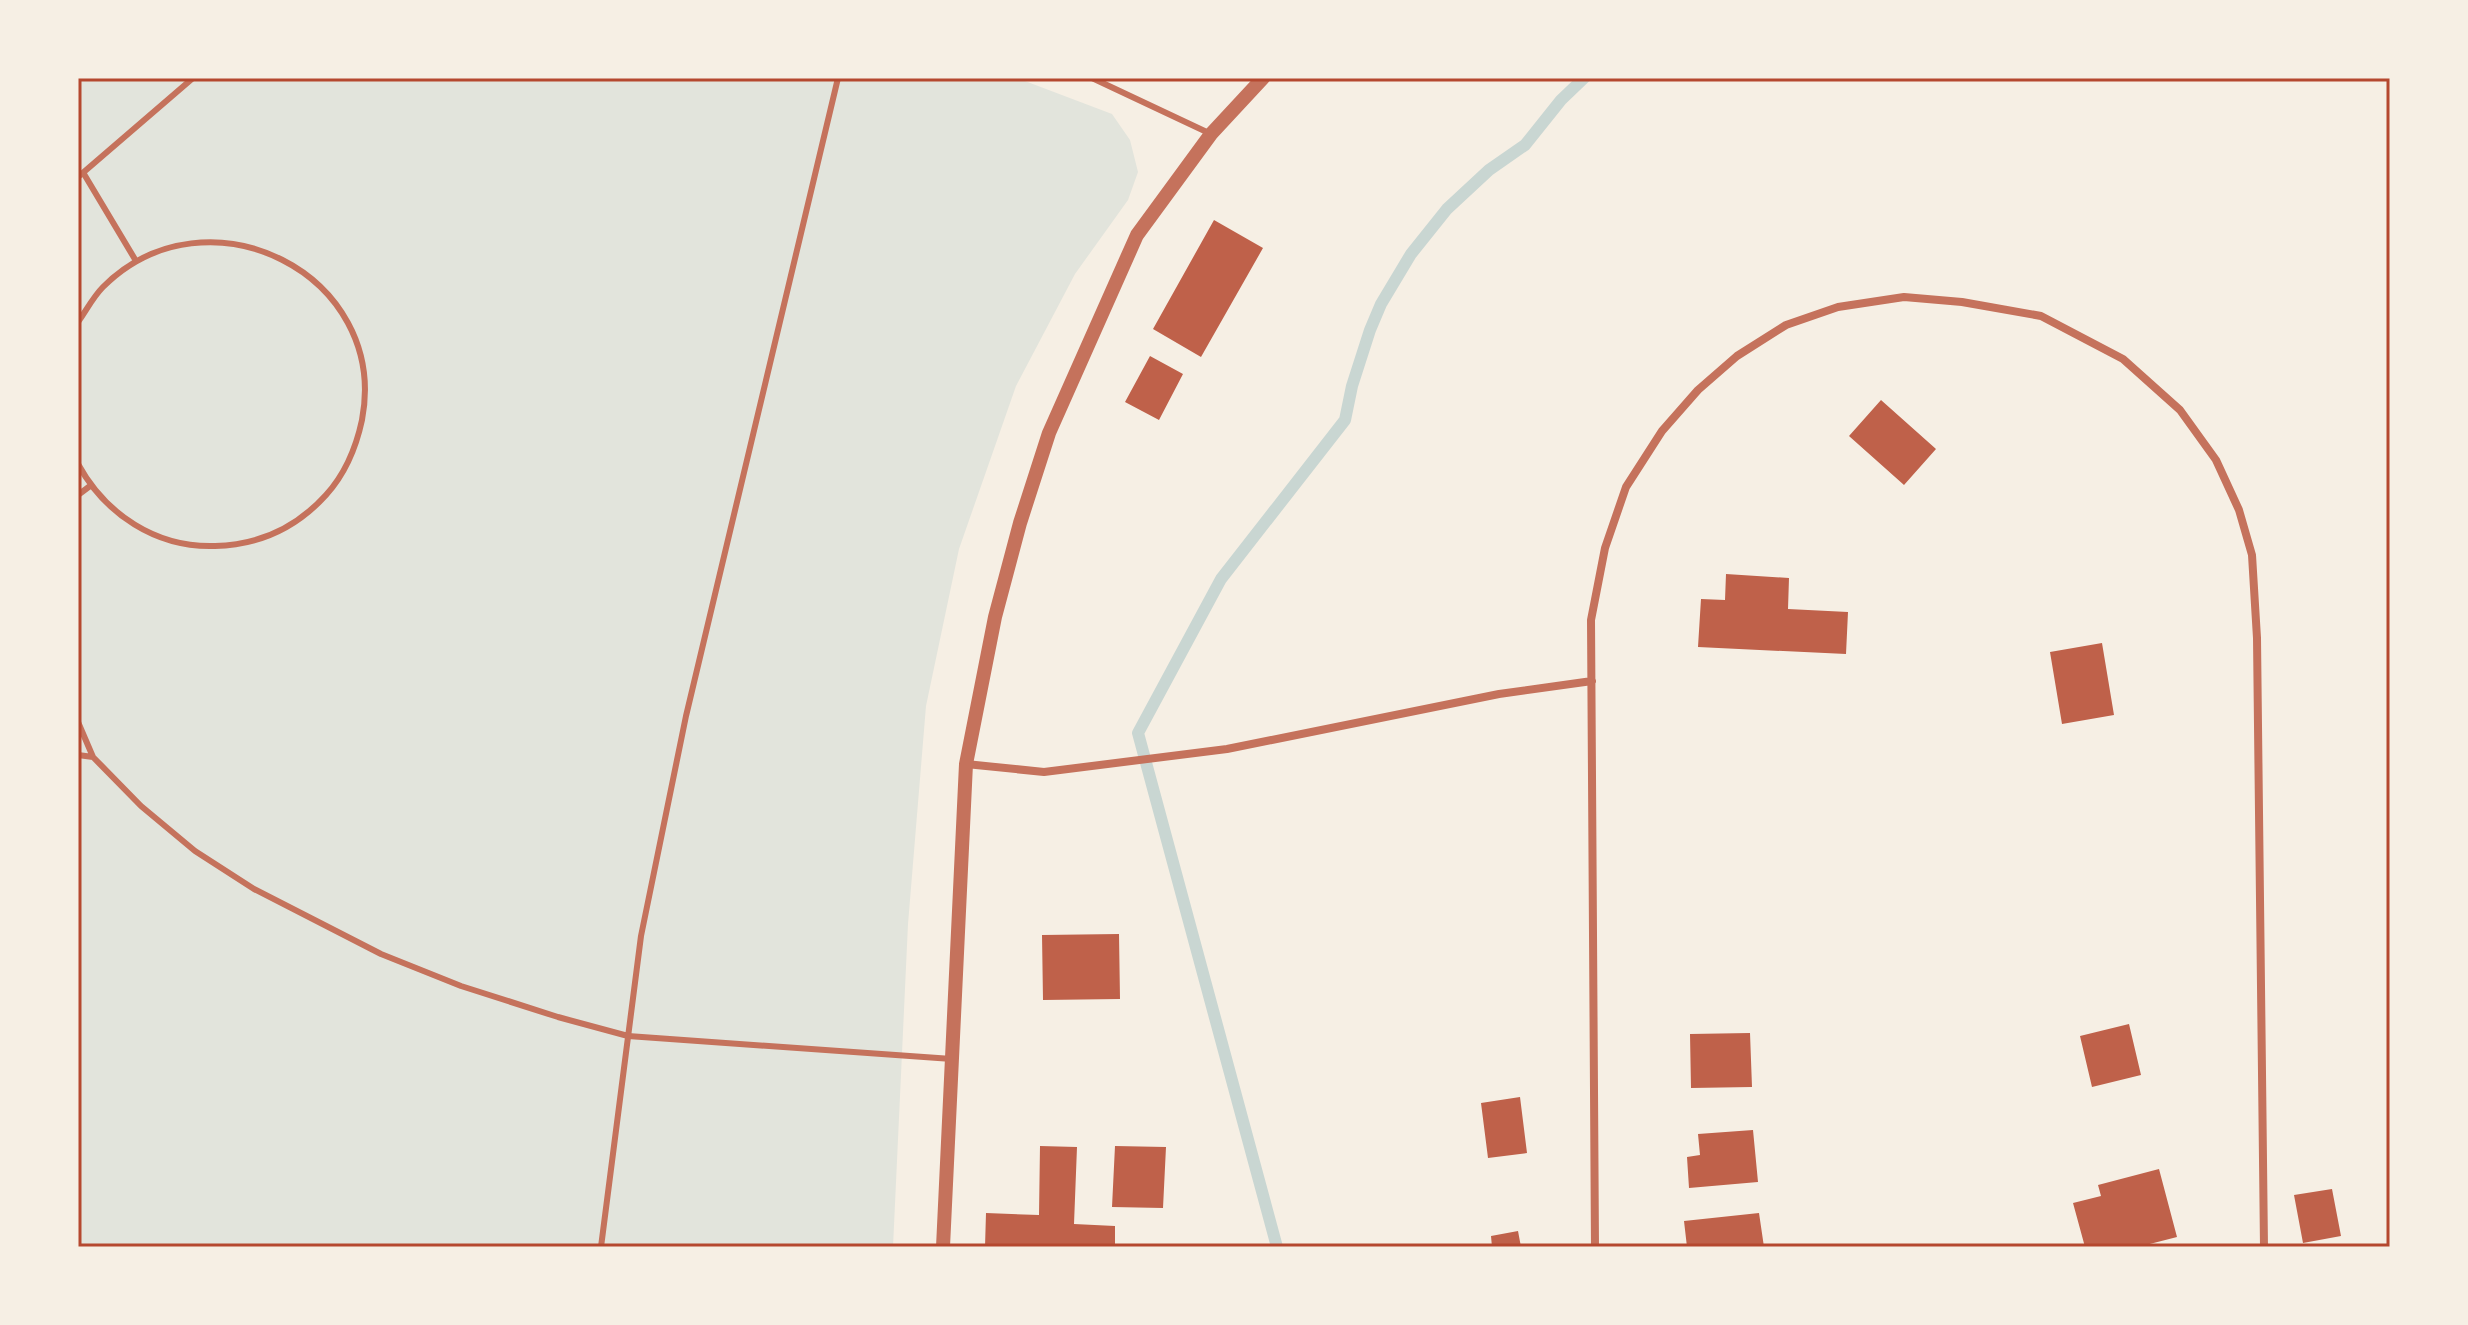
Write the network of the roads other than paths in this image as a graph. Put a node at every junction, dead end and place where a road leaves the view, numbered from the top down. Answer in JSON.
{"nodes":[{"id":1,"x":193,"y":78,"type":"edge"},
{"id":2,"x":838,"y":78,"type":"edge"},
{"id":3,"x":1092,"y":78,"type":"edge"},
{"id":4,"x":1263,"y":78,"type":"edge"},
{"id":5,"x":1211,"y":134,"type":"junction"},
{"id":6,"x":81,"y":176,"type":"edge"},
{"id":7,"x":136,"y":261,"type":"junction"},
{"id":8,"x":78,"y":322,"type":"edge"},
{"id":9,"x":78,"y":464,"type":"edge"},
{"id":10,"x":90,"y":486,"type":"junction"},
{"id":11,"x":78,"y":495,"type":"edge"},
{"id":12,"x":1592,"y":681,"type":"junction"},
{"id":13,"x":78,"y":722,"type":"edge"},
{"id":14,"x":78,"y":755,"type":"edge"},
{"id":15,"x":93,"y":757,"type":"junction"},
{"id":16,"x":966,"y":764,"type":"junction"},
{"id":17,"x":628,"y":1036,"type":"junction"},
{"id":18,"x":952,"y":1059,"type":"junction"},
{"id":19,"x":601,"y":1247,"type":"edge"},
{"id":20,"x":943,"y":1247,"type":"edge"},
{"id":21,"x":1595,"y":1247,"type":"edge"},
{"id":22,"x":2264,"y":1247,"type":"edge"}],
"edges":[{"from":1,"to":6,"type":"lane"},
{"from":2,"to":17,"type":"lane"},
{"from":3,"to":5,"type":"lane"},
{"from":4,"to":5,"type":"street"},
{"from":5,"to":16,"type":"street"},
{"from":6,"to":7,"type":"lane"},
{"from":7,"to":8,"type":"lane"},
{"from":7,"to":10,"type":"lane"},
{"from":9,"to":10,"type":"lane"},
{"from":10,"to":11,"type":"lane"},
{"from":12,"to":16,"type":"street"},
{"from":12,"to":21,"type":"street"},
{"from":12,"to":22,"type":"street"},
{"from":13,"to":15,"type":"lane"},
{"from":14,"to":15,"type":"lane"},
{"from":15,"to":17,"type":"lane"},
{"from":16,"to":18,"type":"street"},
{"from":17,"to":18,"type":"lane"},
{"from":17,"to":19,"type":"lane"},
{"from":18,"to":20,"type":"street"}]}
